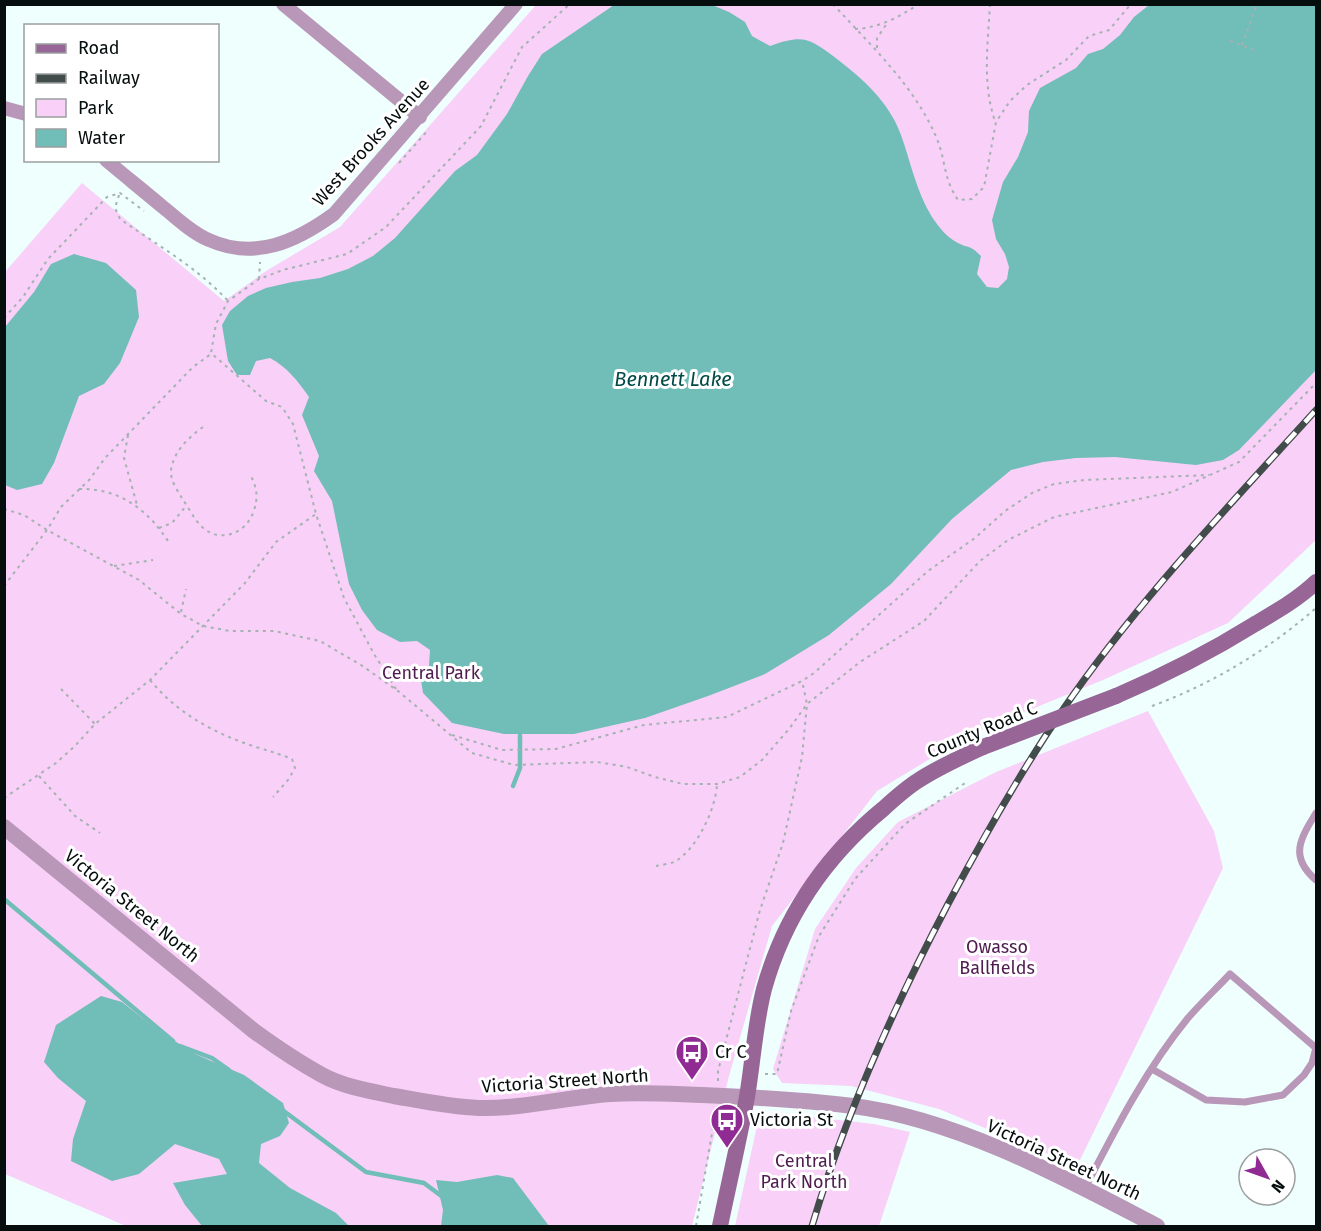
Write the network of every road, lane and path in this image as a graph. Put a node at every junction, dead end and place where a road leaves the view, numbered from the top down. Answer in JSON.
{"nodes":[{"id":1,"x":283,"y":4,"type":"edge"},
{"id":2,"x":516,"y":4,"type":"edge"},
{"id":3,"x":570,"y":4,"type":"edge"},
{"id":4,"x":833,"y":4,"type":"edge"},
{"id":5,"x":919,"y":4,"type":"edge"},
{"id":6,"x":990,"y":4,"type":"edge"},
{"id":7,"x":1131,"y":4,"type":"edge"},
{"id":8,"x":1257,"y":4,"type":"edge"},
{"id":9,"x":888,"y":22,"type":"junction"},
{"id":10,"x":855,"y":29,"type":"junction"},
{"id":11,"x":1230,"y":41,"type":"dead end"},
{"id":12,"x":1242,"y":45,"type":"junction"},
{"id":13,"x":877,"y":50,"type":"junction"},
{"id":14,"x":1254,"y":50,"type":"dead end"},
{"id":15,"x":4,"y":108,"type":"edge"},
{"id":16,"x":24,"y":113,"type":"edge"},
{"id":17,"x":425,"y":122,"type":"junction"},
{"id":18,"x":996,"y":122,"type":"junction"},
{"id":19,"x":108,"y":162,"type":"edge"},
{"id":20,"x":394,"y":167,"type":"dead end"},
{"id":21,"x":120,"y":194,"type":"junction"},
{"id":22,"x":148,"y":214,"type":"dead end"},
{"id":23,"x":261,"y":259,"type":"dead end"},
{"id":24,"x":258,"y":279,"type":"junction"},
{"id":25,"x":228,"y":301,"type":"junction"},
{"id":26,"x":4,"y":318,"type":"edge"},
{"id":27,"x":212,"y":353,"type":"junction"},
{"id":28,"x":1317,"y":383,"type":"edge"},
{"id":29,"x":203,"y":427,"type":"dead end"},
{"id":30,"x":128,"y":435,"type":"junction"},
{"id":31,"x":250,"y":474,"type":"dead end"},
{"id":32,"x":1211,"y":475,"type":"junction"},
{"id":33,"x":79,"y":489,"type":"junction"},
{"id":34,"x":137,"y":505,"type":"junction"},
{"id":35,"x":187,"y":505,"type":"junction"},
{"id":36,"x":4,"y":509,"type":"edge"},
{"id":37,"x":316,"y":514,"type":"junction"},
{"id":38,"x":159,"y":528,"type":"junction"},
{"id":39,"x":47,"y":530,"type":"junction"},
{"id":40,"x":168,"y":541,"type":"dead end"},
{"id":41,"x":153,"y":560,"type":"dead end"},
{"id":42,"x":114,"y":566,"type":"junction"},
{"id":43,"x":1317,"y":582,"type":"edge"},
{"id":44,"x":4,"y":586,"type":"edge"},
{"id":45,"x":186,"y":588,"type":"dead end"},
{"id":46,"x":1317,"y":608,"type":"edge"},
{"id":47,"x":181,"y":614,"type":"junction"},
{"id":48,"x":203,"y":626,"type":"junction"},
{"id":49,"x":150,"y":680,"type":"junction"},
{"id":50,"x":802,"y":681,"type":"junction"},
{"id":51,"x":61,"y":688,"type":"dead end"},
{"id":52,"x":398,"y":691,"type":"junction"},
{"id":53,"x":807,"y":704,"type":"junction"},
{"id":54,"x":1152,"y":706,"type":"dead end"},
{"id":55,"x":95,"y":724,"type":"junction"},
{"id":56,"x":451,"y":735,"type":"junction"},
{"id":57,"x":38,"y":775,"type":"junction"},
{"id":58,"x":968,"y":781,"type":"dead end"},
{"id":59,"x":717,"y":784,"type":"junction"},
{"id":60,"x":273,"y":797,"type":"dead end"},
{"id":61,"x":4,"y":798,"type":"edge"},
{"id":62,"x":1317,"y":813,"type":"edge"},
{"id":63,"x":1314,"y":823,"type":"edge"},
{"id":64,"x":4,"y":827,"type":"edge"},
{"id":65,"x":100,"y":833,"type":"dead end"},
{"id":66,"x":656,"y":866,"type":"dead end"},
{"id":67,"x":1317,"y":880,"type":"edge"},
{"id":68,"x":1152,"y":1069,"type":"junction"},
{"id":69,"x":777,"y":1074,"type":"dead end"},
{"id":70,"x":718,"y":1096,"type":"junction"},
{"id":71,"x":747,"y":1097,"type":"junction"},
{"id":72,"x":1085,"y":1188,"type":"junction"},
{"id":73,"x":696,"y":1227,"type":"edge"},
{"id":74,"x":720,"y":1227,"type":"edge"},
{"id":75,"x":1156,"y":1227,"type":"edge"}],
"edges":[{"from":1,"to":17,"type":"street"},
{"from":2,"to":17,"type":"street","name":"West Brooks Avenue"},
{"from":3,"to":24,"type":"path"},
{"from":4,"to":10,"type":"path"},
{"from":5,"to":9,"type":"path"},
{"from":6,"to":18,"type":"path"},
{"from":7,"to":18,"type":"path"},
{"from":8,"to":12,"type":"path"},
{"from":9,"to":10,"type":"path"},
{"from":9,"to":13,"type":"path"},
{"from":10,"to":13,"type":"path"},
{"from":11,"to":12,"type":"path"},
{"from":12,"to":14,"type":"path"},
{"from":13,"to":18,"type":"path"},
{"from":15,"to":16,"type":"street"},
{"from":17,"to":19,"type":"street","name":"West Brooks Avenue"},
{"from":17,"to":20,"type":"path"},
{"from":21,"to":22,"type":"path"},
{"from":21,"to":25,"type":"path"},
{"from":21,"to":26,"type":"path"},
{"from":23,"to":24,"type":"path"},
{"from":24,"to":25,"type":"path"},
{"from":25,"to":27,"type":"path"},
{"from":27,"to":30,"type":"path"},
{"from":27,"to":37,"type":"path"},
{"from":28,"to":32,"type":"path"},
{"from":29,"to":35,"type":"path"},
{"from":30,"to":33,"type":"path"},
{"from":30,"to":34,"type":"path"},
{"from":31,"to":35,"type":"path"},
{"from":32,"to":50,"type":"path"},
{"from":32,"to":53,"type":"path"},
{"from":33,"to":34,"type":"path"},
{"from":33,"to":39,"type":"path"},
{"from":34,"to":38,"type":"path"},
{"from":35,"to":38,"type":"path"},
{"from":36,"to":39,"type":"path"},
{"from":37,"to":48,"type":"path"},
{"from":37,"to":52,"type":"path"},
{"from":38,"to":40,"type":"path"},
{"from":39,"to":42,"type":"path"},
{"from":39,"to":44,"type":"path"},
{"from":41,"to":42,"type":"path"},
{"from":42,"to":47,"type":"path"},
{"from":43,"to":71,"type":"main road","name":"County Road C","bridge":true},
{"from":45,"to":47,"type":"path"},
{"from":46,"to":54,"type":"path"},
{"from":47,"to":48,"type":"path"},
{"from":48,"to":49,"type":"path"},
{"from":48,"to":52,"type":"path"},
{"from":49,"to":55,"type":"path"},
{"from":49,"to":60,"type":"path"},
{"from":50,"to":53,"type":"path"},
{"from":50,"to":56,"type":"path"},
{"from":51,"to":55,"type":"path"},
{"from":52,"to":56,"type":"path"},
{"from":53,"to":59,"type":"path"},
{"from":53,"to":70,"type":"path"},
{"from":55,"to":57,"type":"path"},
{"from":56,"to":59,"type":"path"},
{"from":57,"to":61,"type":"path"},
{"from":57,"to":65,"type":"path"},
{"from":58,"to":69,"type":"path"},
{"from":59,"to":66,"type":"path"},
{"from":62,"to":63,"type":"lane"},
{"from":63,"to":67,"type":"lane"},
{"from":64,"to":70,"type":"street","name":"Victoria Street North"},
{"from":68,"to":68,"type":"lane"},
{"from":68,"to":72,"type":"lane"},
{"from":70,"to":71,"type":"street","name":"Victoria Street North"},
{"from":70,"to":73,"type":"path"},
{"from":71,"to":72,"type":"street","name":"Victoria Street North"},
{"from":71,"to":74,"type":"main road","name":"County Road C"},
{"from":72,"to":75,"type":"street","name":"Victoria Street North"}]}
